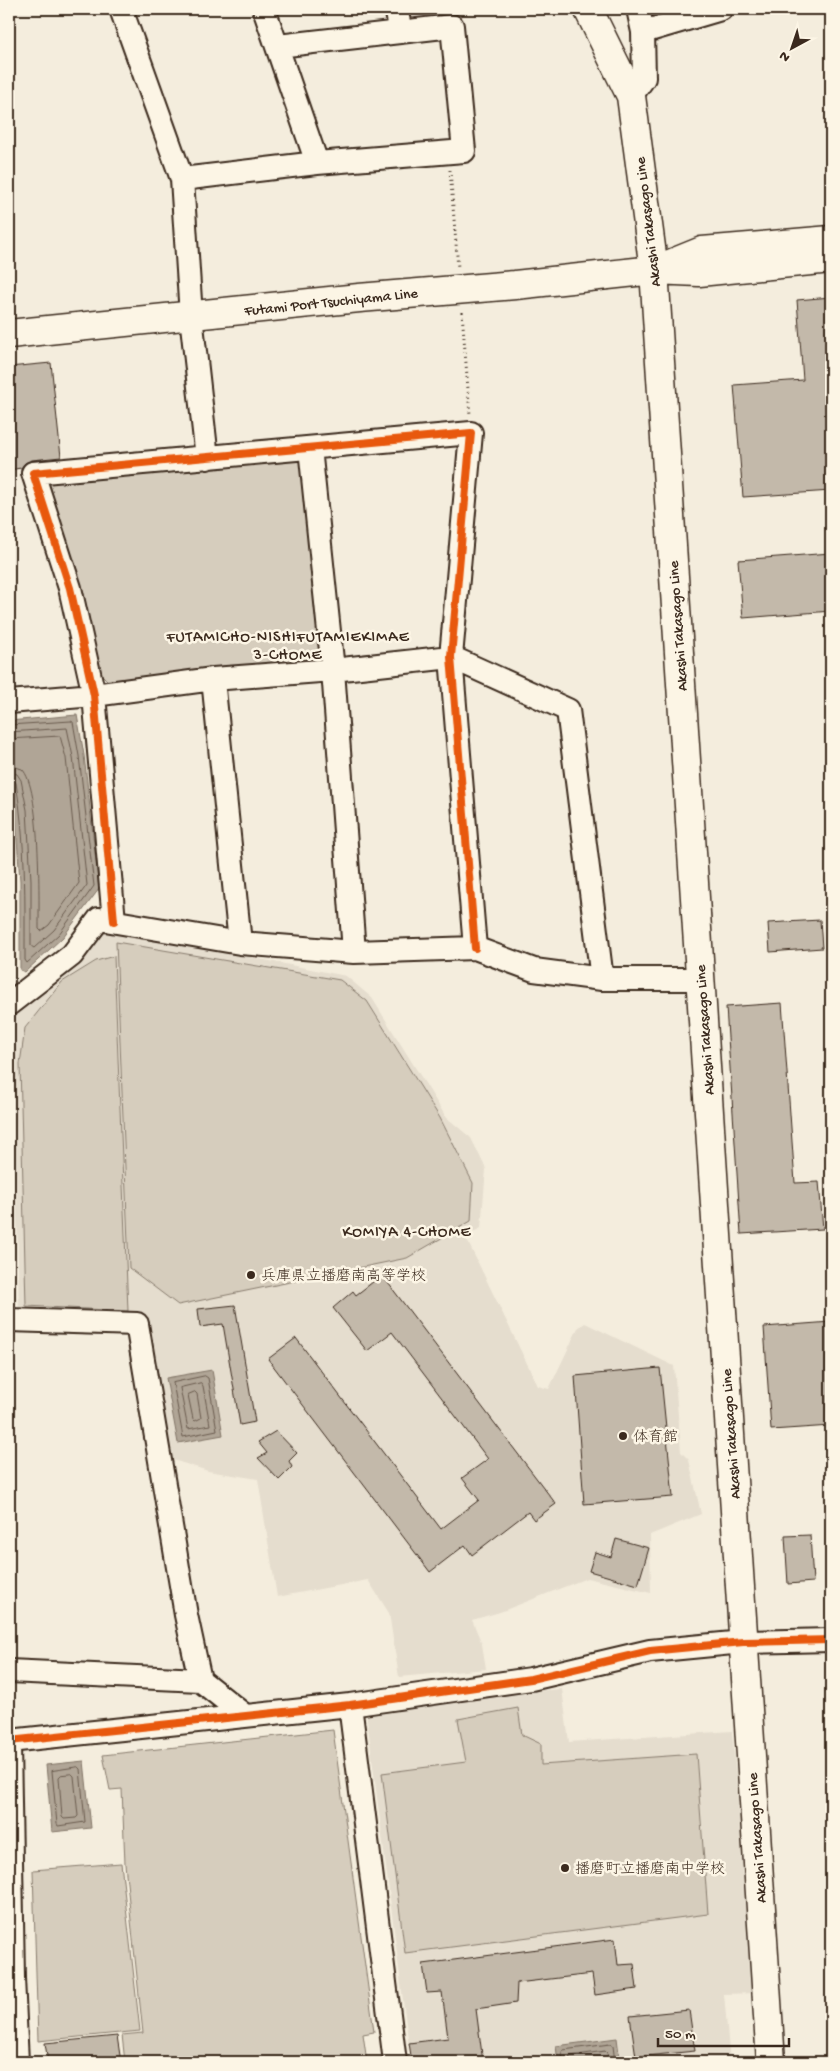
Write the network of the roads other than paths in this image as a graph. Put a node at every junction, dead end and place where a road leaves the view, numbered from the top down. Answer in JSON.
{"nodes":[{"id":1,"x":121,"y":9,"type":"edge"},
{"id":2,"x":264,"y":9,"type":"edge"},
{"id":3,"x":396,"y":9,"type":"edge"},
{"id":4,"x":588,"y":9,"type":"edge"},
{"id":5,"x":638,"y":9,"type":"edge"},
{"id":6,"x":721,"y":9,"type":"edge"},
{"id":7,"x":401,"y":31,"type":"junction"},
{"id":8,"x":643,"y":32,"type":"junction"},
{"id":9,"x":278,"y":46,"type":"junction"},
{"id":10,"x":631,"y":96,"type":"junction"},
{"id":11,"x":317,"y":163,"type":"junction"},
{"id":12,"x":182,"y":179,"type":"junction"},
{"id":13,"x":831,"y":240,"type":"edge"},
{"id":14,"x":831,"y":259,"type":"edge"},
{"id":15,"x":654,"y":270,"type":"junction"},
{"id":16,"x":191,"y":316,"type":"junction"},
{"id":17,"x":9,"y":334,"type":"edge"},
{"id":18,"x":310,"y":448,"type":"junction"},
{"id":19,"x":207,"y":458,"type":"junction"},
{"id":20,"x":451,"y":658,"type":"junction"},
{"id":21,"x":333,"y":670,"type":"junction"},
{"id":22,"x":213,"y":679,"type":"junction"},
{"id":23,"x":94,"y":695,"type":"junction"},
{"id":24,"x":9,"y":702,"type":"edge"},
{"id":25,"x":114,"y":921,"type":"junction"},
{"id":26,"x":240,"y":943,"type":"junction"},
{"id":27,"x":475,"y":948,"type":"junction"},
{"id":28,"x":354,"y":952,"type":"junction"},
{"id":29,"x":602,"y":979,"type":"junction"},
{"id":30,"x":701,"y":979,"type":"junction"},
{"id":31,"x":9,"y":1004,"type":"edge"},
{"id":32,"x":9,"y":1320,"type":"edge"},
{"id":33,"x":831,"y":1640,"type":"edge"},
{"id":34,"x":743,"y":1642,"type":"junction"},
{"id":35,"x":9,"y":1671,"type":"edge"},
{"id":36,"x":200,"y":1680,"type":"junction"},
{"id":37,"x":350,"y":1705,"type":"junction"},
{"id":38,"x":244,"y":1716,"type":"junction"},
{"id":39,"x":9,"y":1743,"type":"edge"},
{"id":40,"x":11,"y":1978,"type":"edge"},
{"id":41,"x":17,"y":2062,"type":"edge"},
{"id":42,"x":395,"y":2062,"type":"edge"},
{"id":43,"x":771,"y":2062,"type":"edge"}],
"edges":[{"from":1,"to":12,"type":"street"},
{"from":2,"to":9,"type":"street"},
{"from":3,"to":7,"type":"street"},
{"from":4,"to":10,"type":"main road","name":"Akashi Takasago Line"},
{"from":5,"to":8,"type":"street"},
{"from":6,"to":8,"type":"street"},
{"from":7,"to":9,"type":"street"},
{"from":7,"to":11,"type":"street"},
{"from":8,"to":10,"type":"street"},
{"from":9,"to":11,"type":"street"},
{"from":10,"to":15,"type":"main road","name":"Akashi Takasago Line"},
{"from":11,"to":12,"type":"street"},
{"from":12,"to":16,"type":"street"},
{"from":13,"to":15,"type":"main road","name":"Futami Port Tsuchiyama Line"},
{"from":14,"to":15,"type":"main road","name":"Futami Port Tsuchiyama Line"},
{"from":15,"to":16,"type":"main road","name":"Futami Port Tsuchiyama Line"},
{"from":15,"to":30,"type":"main road","name":"Akashi Takasago Line"},
{"from":16,"to":17,"type":"main road","name":"Futami Port Tsuchiyama Line"},
{"from":16,"to":19,"type":"street"},
{"from":18,"to":19,"type":"street"},
{"from":18,"to":20,"type":"street"},
{"from":18,"to":21,"type":"street"},
{"from":19,"to":23,"type":"street"},
{"from":20,"to":21,"type":"street"},
{"from":20,"to":27,"type":"street"},
{"from":20,"to":29,"type":"street"},
{"from":21,"to":22,"type":"street"},
{"from":21,"to":28,"type":"street"},
{"from":22,"to":23,"type":"street"},
{"from":22,"to":26,"type":"street"},
{"from":23,"to":24,"type":"street"},
{"from":23,"to":25,"type":"street"},
{"from":25,"to":26,"type":"street"},
{"from":25,"to":31,"type":"street"},
{"from":26,"to":28,"type":"street"},
{"from":27,"to":28,"type":"street"},
{"from":27,"to":29,"type":"street"},
{"from":29,"to":30,"type":"street"},
{"from":30,"to":34,"type":"main road","name":"Akashi Takasago Line"},
{"from":32,"to":36,"type":"street"},
{"from":33,"to":34,"type":"street"},
{"from":34,"to":37,"type":"street"},
{"from":34,"to":43,"type":"main road","name":"Akashi Takasago Line"},
{"from":35,"to":36,"type":"street"},
{"from":36,"to":38,"type":"street"},
{"from":37,"to":38,"type":"street"},
{"from":37,"to":42,"type":"street"},
{"from":38,"to":39,"type":"street"},
{"from":39,"to":40,"type":"street"},
{"from":40,"to":41,"type":"street"}]}
